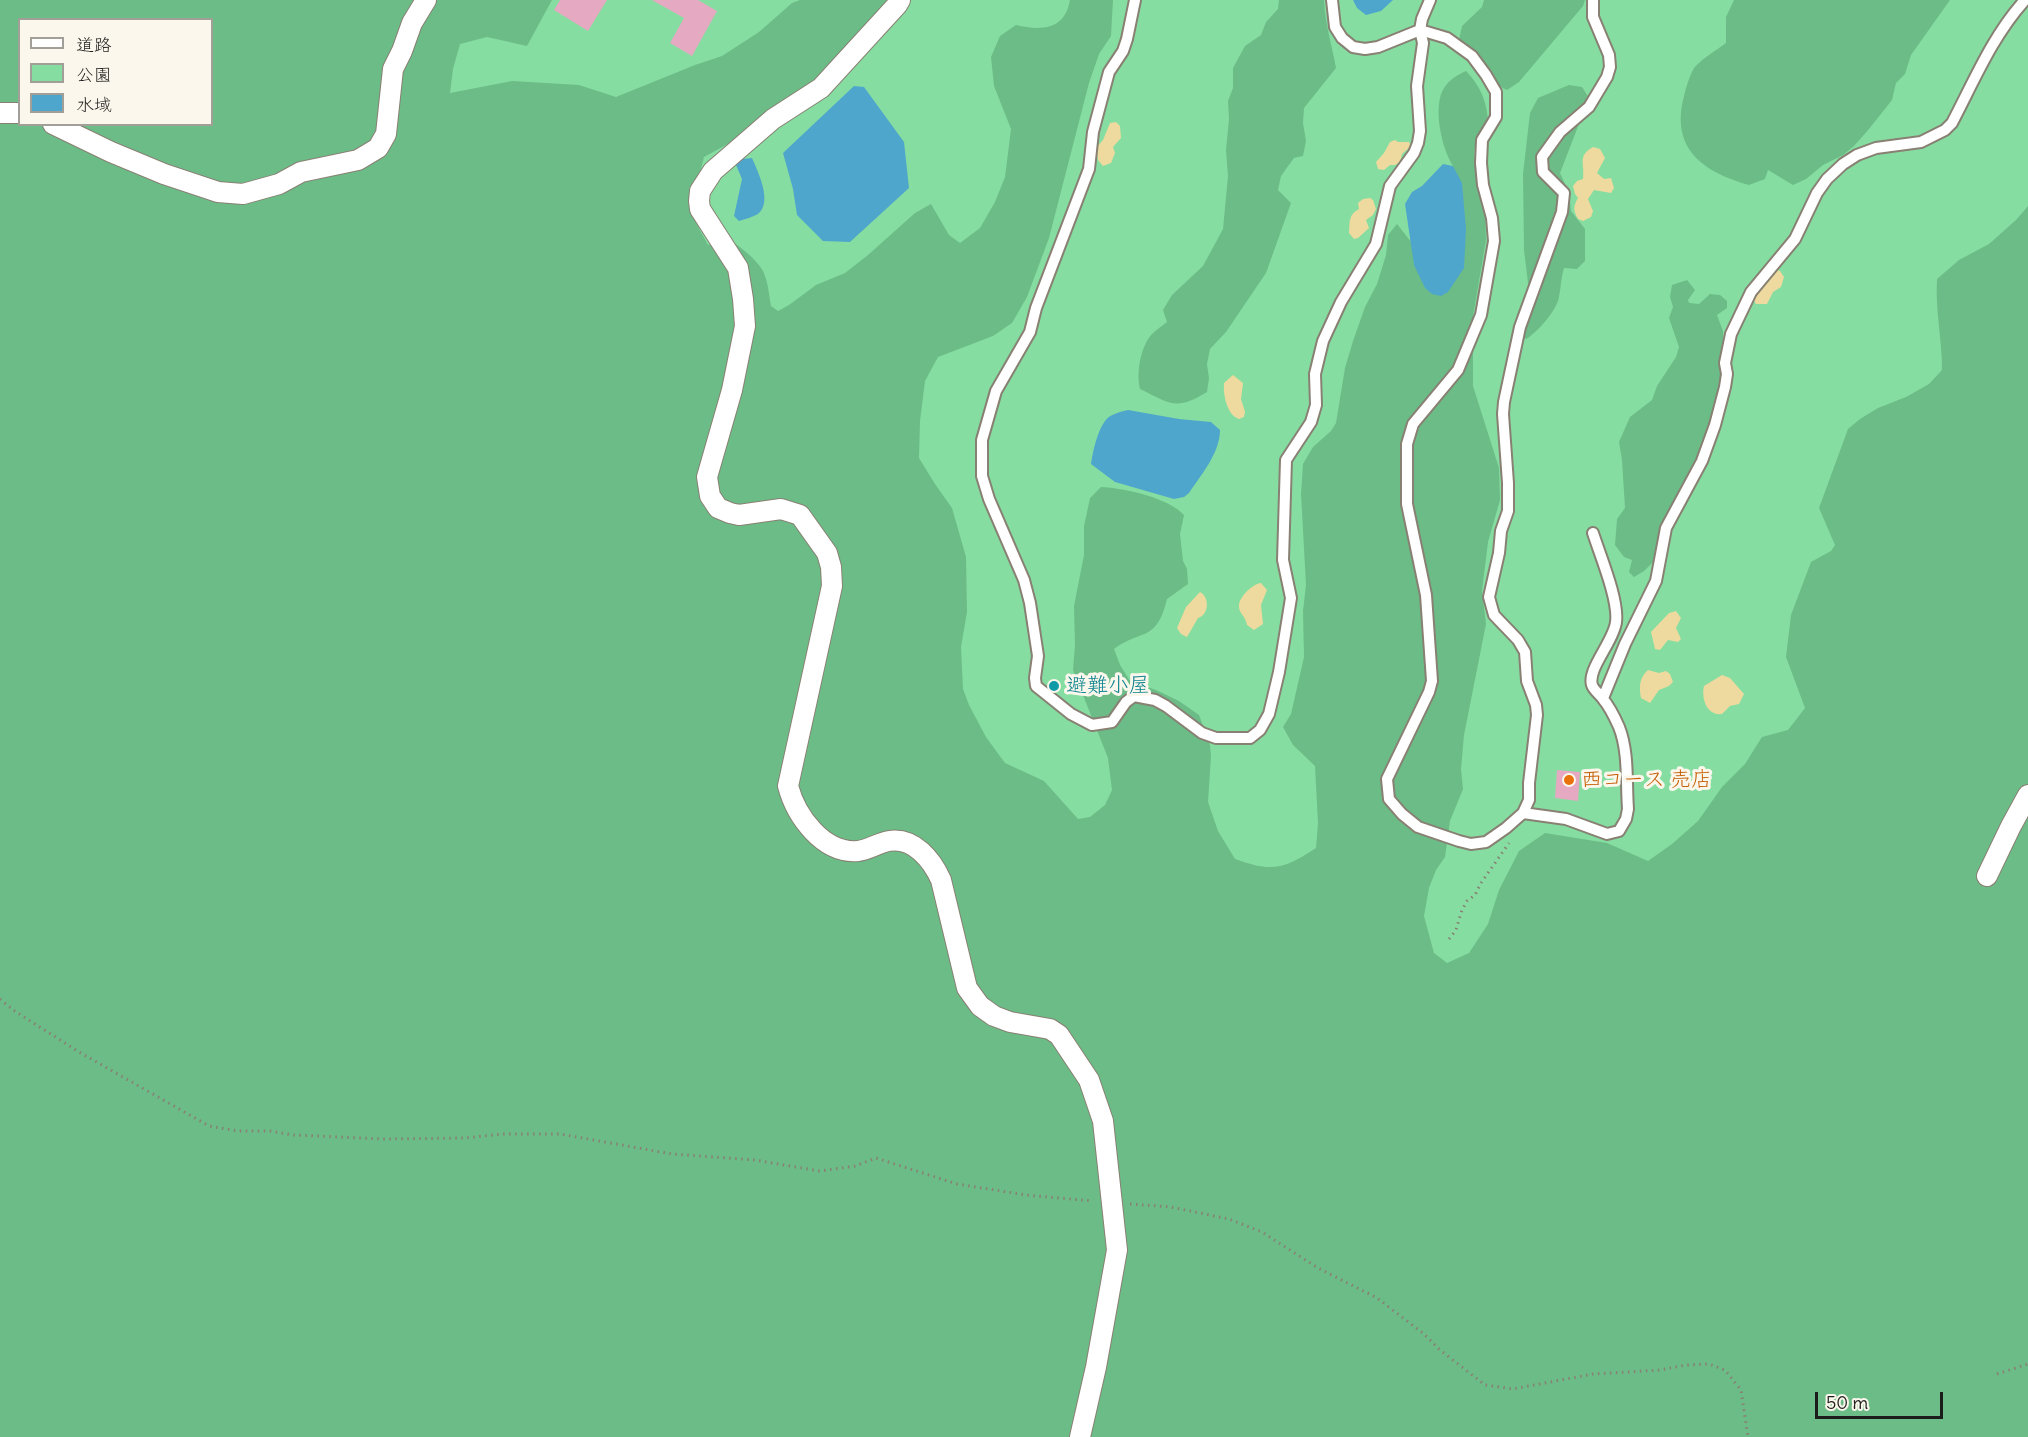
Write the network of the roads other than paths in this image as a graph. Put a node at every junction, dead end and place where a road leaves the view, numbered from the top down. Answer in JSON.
{"nodes":[{"id":1,"x":426,"y":0,"type":"edge"},
{"id":2,"x":900,"y":0,"type":"edge"},
{"id":3,"x":1135,"y":0,"type":"edge"},
{"id":4,"x":1332,"y":0,"type":"edge"},
{"id":5,"x":1430,"y":0,"type":"edge"},
{"id":6,"x":1593,"y":0,"type":"edge"},
{"id":7,"x":2025,"y":0,"type":"edge"},
{"id":8,"x":1420,"y":30,"type":"junction"},
{"id":9,"x":0,"y":113,"type":"edge"},
{"id":10,"x":18,"y":113,"type":"edge"},
{"id":11,"x":57,"y":126,"type":"edge"},
{"id":12,"x":1593,"y":533,"type":"dead end"},
{"id":13,"x":1024,"y":682,"type":"dead end"},
{"id":14,"x":1036,"y":686,"type":"junction"},
{"id":15,"x":1603,"y":698,"type":"junction"},
{"id":16,"x":2028,"y":795,"type":"edge"},
{"id":17,"x":1523,"y":813,"type":"junction"},
{"id":18,"x":1987,"y":876,"type":"dead end"},
{"id":19,"x":1080,"y":1437,"type":"edge"}],
"edges":[{"from":1,"to":11,"type":"street"},
{"from":2,"to":19,"type":"street"},
{"from":3,"to":14,"type":"lane"},
{"from":4,"to":8,"type":"lane"},
{"from":5,"to":8,"type":"lane"},
{"from":6,"to":17,"type":"lane"},
{"from":7,"to":15,"type":"lane"},
{"from":8,"to":14,"type":"lane"},
{"from":8,"to":17,"type":"lane"},
{"from":9,"to":10,"type":"street"},
{"from":12,"to":15,"type":"lane"},
{"from":13,"to":14,"type":"lane"},
{"from":15,"to":17,"type":"lane"},
{"from":16,"to":18,"type":"street"}]}
